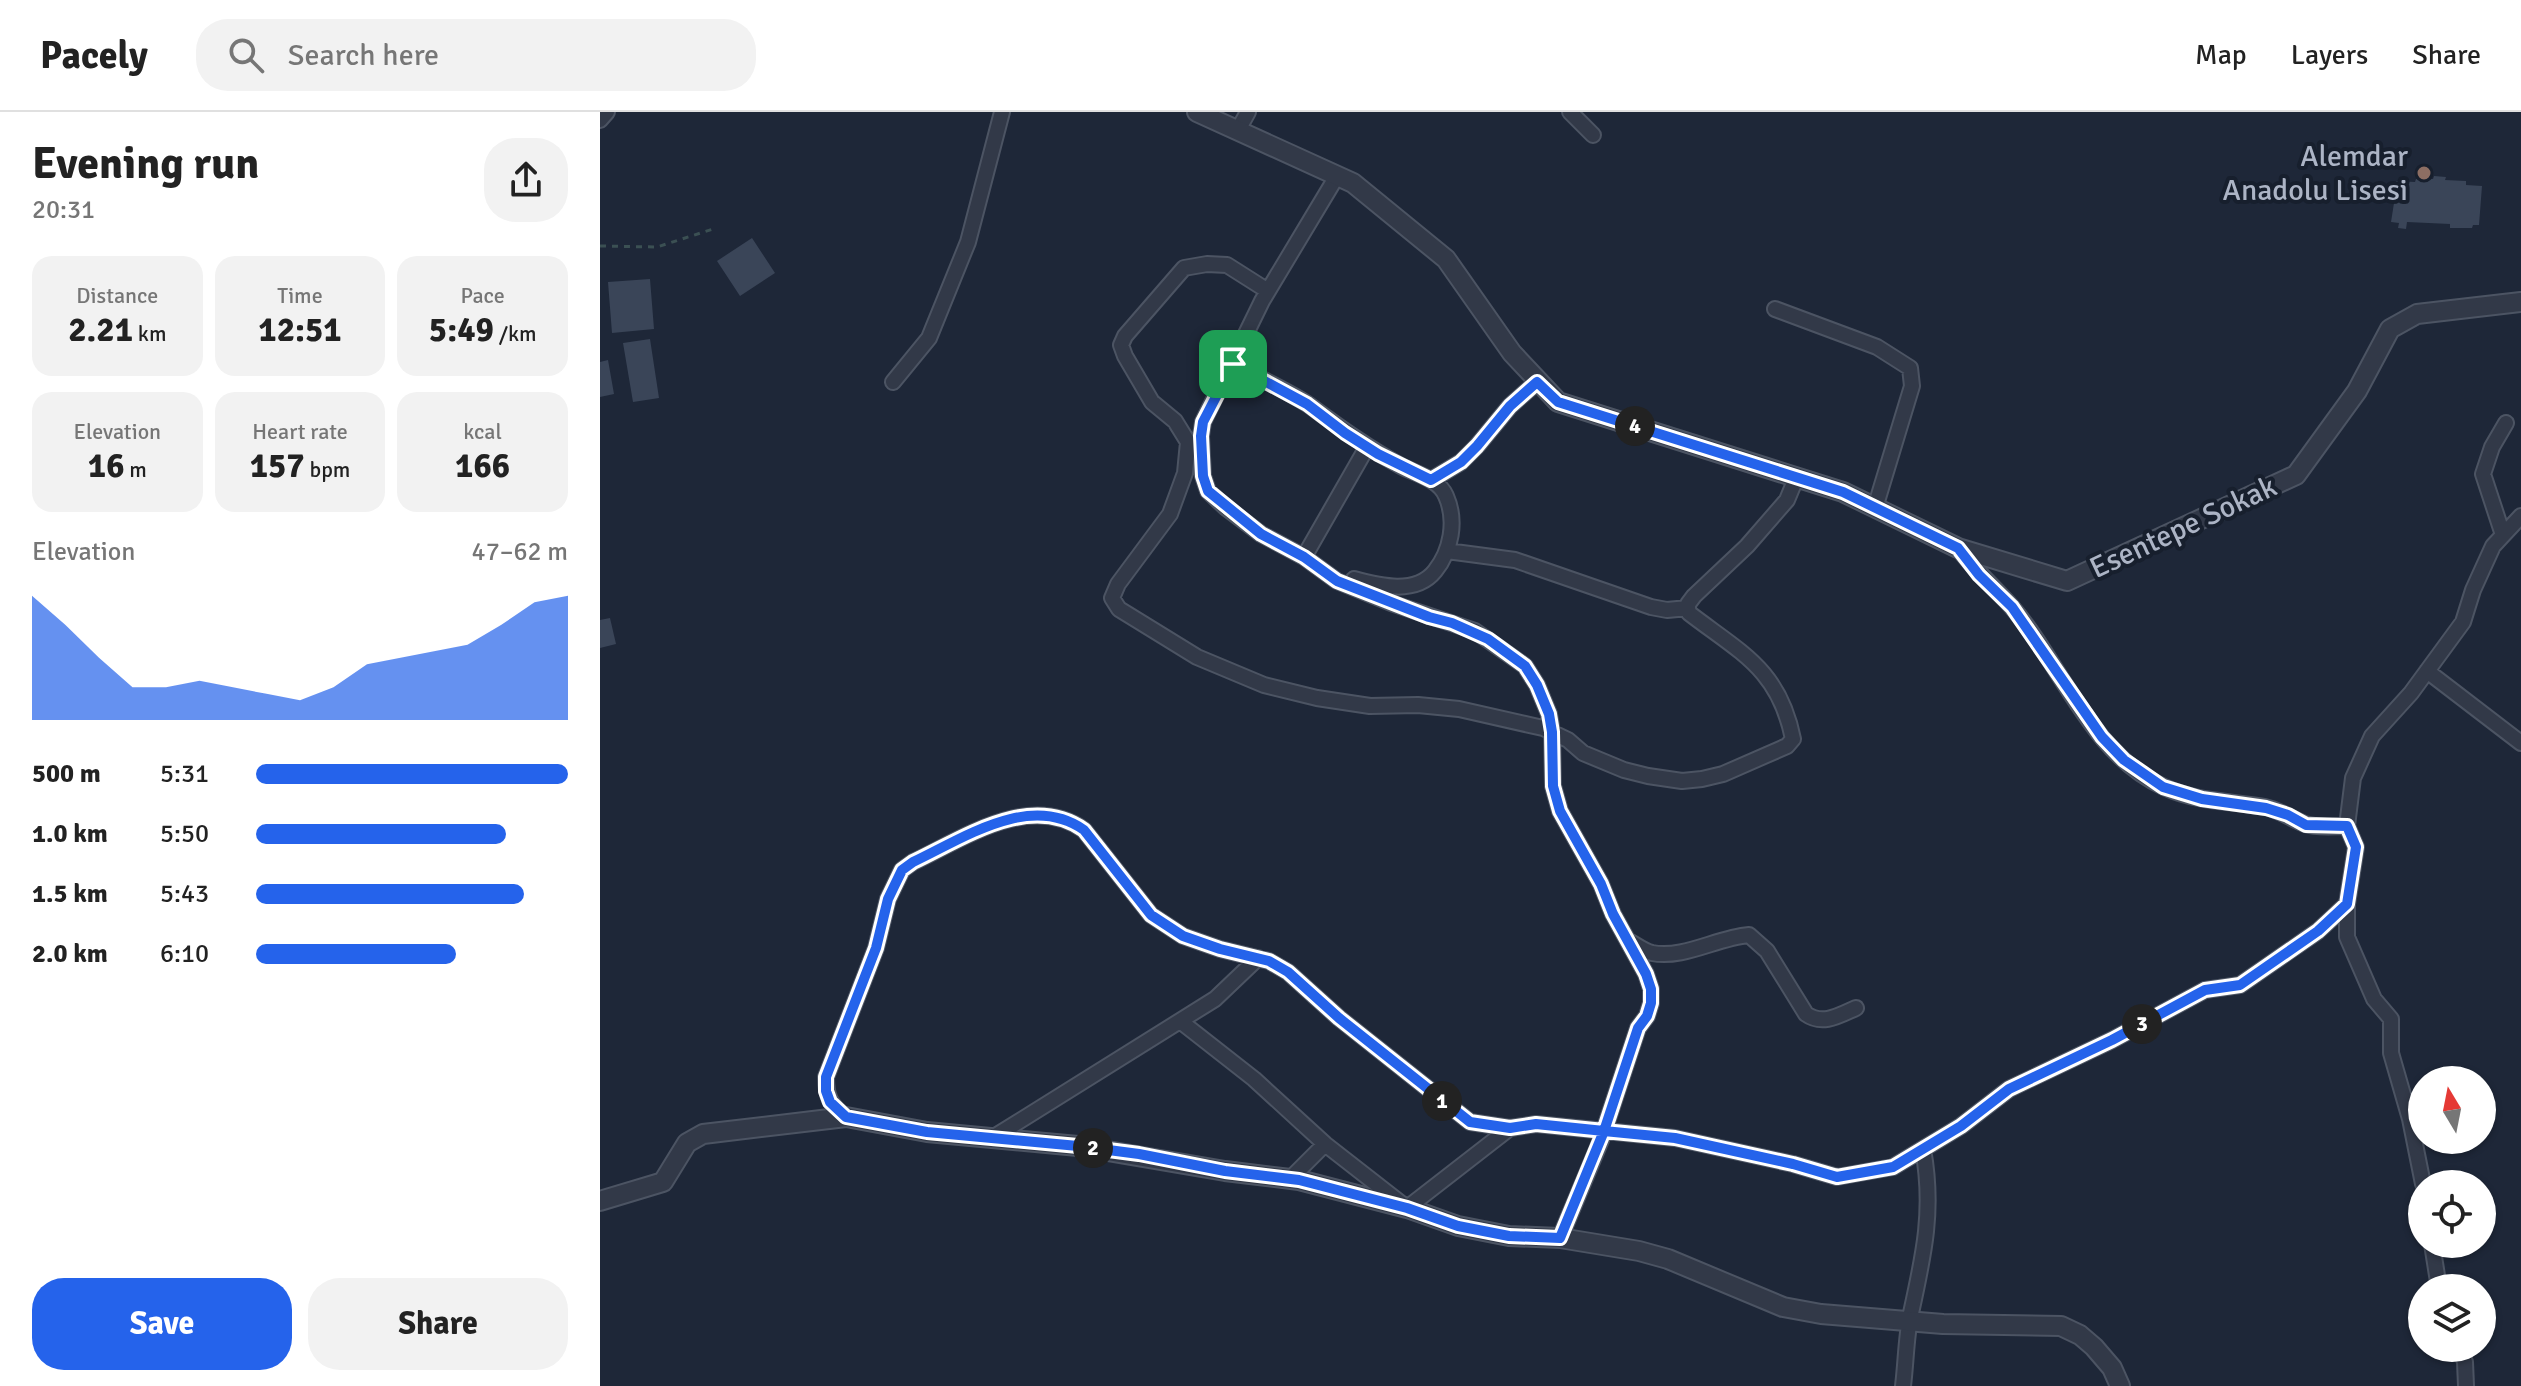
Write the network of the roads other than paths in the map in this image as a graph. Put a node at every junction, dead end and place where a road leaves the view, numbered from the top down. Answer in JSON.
{"nodes":[{"id":1,"x":607,"y":112,"type":"edge"},
{"id":2,"x":1002,"y":112,"type":"edge"},
{"id":3,"x":1197,"y":112,"type":"edge"},
{"id":4,"x":1248,"y":112,"type":"edge"},
{"id":5,"x":1570,"y":112,"type":"edge"},
{"id":6,"x":600,"y":120,"type":"edge"},
{"id":7,"x":1238,"y":130,"type":"junction"},
{"id":8,"x":1593,"y":135,"type":"dead end"},
{"id":9,"x":1337,"y":176,"type":"junction"},
{"id":10,"x":1268,"y":291,"type":"junction"},
{"id":11,"x":2521,"y":302,"type":"edge"},
{"id":12,"x":1775,"y":309,"type":"dead end"},
{"id":13,"x":1233,"y":364,"type":"junction"},
{"id":14,"x":893,"y":382,"type":"dead end"},
{"id":15,"x":1537,"y":382,"type":"junction"},
{"id":16,"x":2506,"y":423,"type":"dead end"},
{"id":17,"x":1367,"y":447,"type":"junction"},
{"id":18,"x":1797,"y":476,"type":"junction"},
{"id":19,"x":1431,"y":480,"type":"junction"},
{"id":20,"x":1875,"y":508,"type":"junction"},
{"id":21,"x":2521,"y":516,"type":"edge"},
{"id":22,"x":2503,"y":535,"type":"junction"},
{"id":23,"x":1958,"y":548,"type":"junction"},
{"id":24,"x":1447,"y":551,"type":"junction"},
{"id":25,"x":1304,"y":557,"type":"junction"},
{"id":26,"x":1320,"y":568,"type":"junction"},
{"id":27,"x":1688,"y":608,"type":"junction"},
{"id":28,"x":2427,"y":671,"type":"junction"},
{"id":29,"x":1552,"y":732,"type":"junction"},
{"id":30,"x":2521,"y":743,"type":"edge"},
{"id":31,"x":2347,"y":826,"type":"junction"},
{"id":32,"x":2347,"y":902,"type":"junction"},
{"id":33,"x":1625,"y":939,"type":"junction"},
{"id":34,"x":1258,"y":958,"type":"junction"},
{"id":35,"x":1856,"y":1008,"type":"dead end"},
{"id":36,"x":1180,"y":1021,"type":"junction"},
{"id":37,"x":846,"y":1117,"type":"junction"},
{"id":38,"x":1510,"y":1128,"type":"junction"},
{"id":39,"x":1604,"y":1131,"type":"junction"},
{"id":40,"x":994,"y":1137,"type":"junction"},
{"id":41,"x":1325,"y":1144,"type":"junction"},
{"id":42,"x":1923,"y":1149,"type":"junction"},
{"id":43,"x":2420,"y":1170,"type":"edge"},
{"id":44,"x":1290,"y":1179,"type":"junction"},
{"id":45,"x":600,"y":1201,"type":"edge"},
{"id":46,"x":1407,"y":1208,"type":"junction"},
{"id":47,"x":1560,"y":1238,"type":"junction"},
{"id":48,"x":1910,"y":1320,"type":"junction"},
{"id":49,"x":2465,"y":1362,"type":"edge"},
{"id":50,"x":1903,"y":1386,"type":"edge"},
{"id":51,"x":2120,"y":1386,"type":"edge"},
{"id":52,"x":2466,"y":1386,"type":"edge"}],
"edges":[{"from":1,"to":6,"type":"street"},
{"from":2,"to":14,"type":"street"},
{"from":3,"to":7,"type":"street","name":"Esentepe Sokak"},
{"from":4,"to":7,"type":"street"},
{"from":5,"to":8,"type":"street"},
{"from":7,"to":9,"type":"street","name":"Esentepe Sokak"},
{"from":9,"to":10,"type":"street"},
{"from":9,"to":15,"type":"street","name":"Esentepe Sokak"},
{"from":10,"to":13,"type":"street"},
{"from":10,"to":29,"type":"street"},
{"from":11,"to":23,"type":"street","name":"Esentepe Sokak"},
{"from":12,"to":20,"type":"street"},
{"from":13,"to":17,"type":"street"},
{"from":13,"to":25,"type":"street"},
{"from":15,"to":18,"type":"street","name":"Esentepe Sokak"},
{"from":15,"to":19,"type":"street"},
{"from":16,"to":22,"type":"street"},
{"from":17,"to":19,"type":"street"},
{"from":17,"to":25,"type":"street"},
{"from":18,"to":20,"type":"street","name":"Esentepe Sokak"},
{"from":18,"to":27,"type":"street"},
{"from":19,"to":24,"type":"street"},
{"from":20,"to":23,"type":"street","name":"Esentepe Sokak"},
{"from":21,"to":22,"type":"street"},
{"from":22,"to":28,"type":"street"},
{"from":23,"to":31,"type":"street"},
{"from":24,"to":26,"type":"street"},
{"from":24,"to":27,"type":"street"},
{"from":25,"to":26,"type":"street"},
{"from":26,"to":29,"type":"street"},
{"from":27,"to":29,"type":"street"},
{"from":28,"to":30,"type":"street"},
{"from":28,"to":31,"type":"street"},
{"from":29,"to":33,"type":"street"},
{"from":31,"to":32,"type":"street"},
{"from":32,"to":42,"type":"street"},
{"from":32,"to":43,"type":"street"},
{"from":33,"to":35,"type":"street"},
{"from":33,"to":39,"type":"street"},
{"from":34,"to":36,"type":"street"},
{"from":34,"to":37,"type":"street"},
{"from":34,"to":38,"type":"street"},
{"from":36,"to":40,"type":"street"},
{"from":36,"to":41,"type":"street"},
{"from":37,"to":40,"type":"street"},
{"from":37,"to":45,"type":"street"},
{"from":38,"to":39,"type":"street"},
{"from":38,"to":46,"type":"street"},
{"from":39,"to":42,"type":"street"},
{"from":39,"to":47,"type":"street"},
{"from":40,"to":44,"type":"street"},
{"from":41,"to":44,"type":"street"},
{"from":41,"to":46,"type":"street"},
{"from":42,"to":48,"type":"street"},
{"from":44,"to":46,"type":"street"},
{"from":46,"to":47,"type":"street"},
{"from":47,"to":48,"type":"street"},
{"from":48,"to":50,"type":"street"},
{"from":48,"to":51,"type":"street"},
{"from":49,"to":52,"type":"street"}]}
